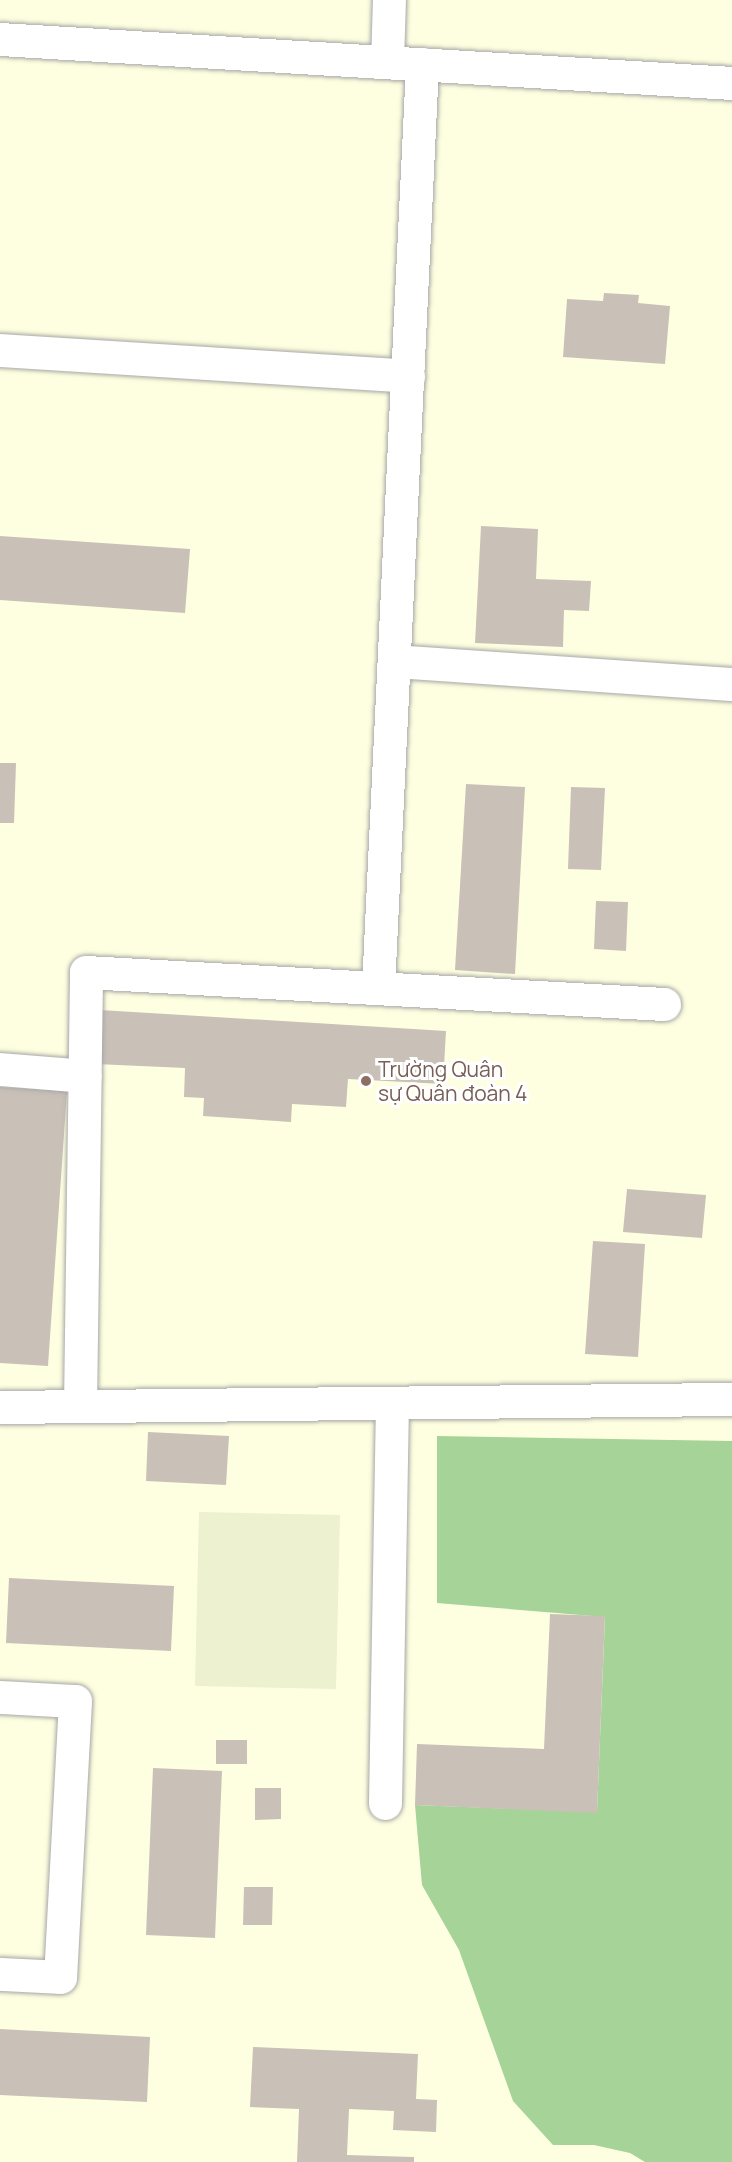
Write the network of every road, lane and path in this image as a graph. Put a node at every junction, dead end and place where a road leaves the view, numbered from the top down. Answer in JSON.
{"nodes":[{"id":1,"x":389,"y":0,"type":"edge"},
{"id":2,"x":0,"y":39,"type":"edge"},
{"id":3,"x":387,"y":62,"type":"junction"},
{"id":4,"x":422,"y":64,"type":"junction"},
{"id":5,"x":732,"y":83,"type":"edge"},
{"id":6,"x":0,"y":350,"type":"edge"},
{"id":7,"x":408,"y":376,"type":"junction"},
{"id":8,"x":394,"y":661,"type":"junction"},
{"id":9,"x":732,"y":684,"type":"edge"},
{"id":10,"x":378,"y":988,"type":"junction"},
{"id":11,"x":664,"y":1004,"type":"dead end"},
{"id":12,"x":0,"y":1069,"type":"edge"},
{"id":13,"x":85,"y":1076,"type":"junction"},
{"id":14,"x":732,"y":1399,"type":"edge"},
{"id":15,"x":392,"y":1403,"type":"junction"},
{"id":16,"x":0,"y":1407,"type":"edge"},
{"id":17,"x":80,"y":1407,"type":"junction"},
{"id":18,"x":0,"y":1697,"type":"edge"},
{"id":19,"x":385,"y":1803,"type":"dead end"},
{"id":20,"x":0,"y":1974,"type":"edge"}],
"edges":[{"from":1,"to":3,"type":"lane"},
{"from":2,"to":3,"type":"lane"},
{"from":3,"to":4,"type":"lane"},
{"from":4,"to":5,"type":"lane"},
{"from":4,"to":7,"type":"lane"},
{"from":6,"to":7,"type":"lane"},
{"from":7,"to":8,"type":"lane"},
{"from":8,"to":9,"type":"lane"},
{"from":8,"to":10,"type":"lane"},
{"from":10,"to":11,"type":"lane"},
{"from":10,"to":13,"type":"lane"},
{"from":12,"to":13,"type":"lane"},
{"from":13,"to":17,"type":"lane"},
{"from":14,"to":15,"type":"lane"},
{"from":15,"to":17,"type":"lane"},
{"from":15,"to":19,"type":"lane"},
{"from":16,"to":17,"type":"lane"},
{"from":18,"to":20,"type":"lane"}]}
